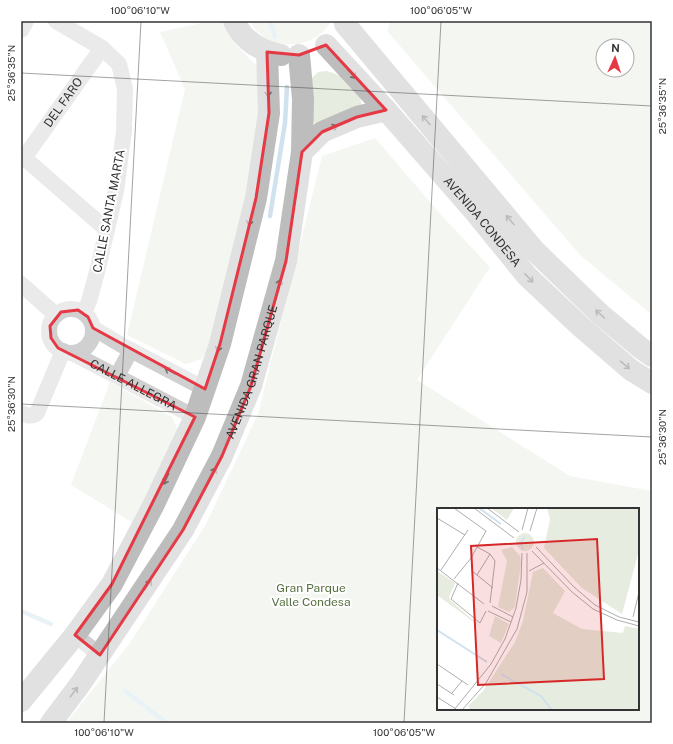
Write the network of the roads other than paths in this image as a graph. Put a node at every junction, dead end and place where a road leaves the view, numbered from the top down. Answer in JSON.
{"nodes":[{"id":1,"x":26,"y":21,"type":"edge"},
{"id":2,"x":56,"y":21,"type":"edge"},
{"id":3,"x":234,"y":21,"type":"edge"},
{"id":4,"x":346,"y":22,"type":"edge"},
{"id":5,"x":21,"y":30,"type":"edge"},
{"id":6,"x":326,"y":45,"type":"junction"},
{"id":7,"x":102,"y":48,"type":"junction"},
{"id":8,"x":267,"y":52,"type":"junction"},
{"id":9,"x":298,"y":55,"type":"junction"},
{"id":10,"x":386,"y":110,"type":"junction"},
{"id":11,"x":302,"y":152,"type":"junction"},
{"id":12,"x":23,"y":157,"type":"edge"},
{"id":13,"x":107,"y":230,"type":"junction"},
{"id":14,"x":21,"y":284,"type":"edge"},
{"id":15,"x":84,"y":313,"type":"junction"},
{"id":16,"x":56,"y":315,"type":"junction"},
{"id":17,"x":93,"y":328,"type":"junction"},
{"id":18,"x":131,"y":350,"type":"junction"},
{"id":19,"x":68,"y":352,"type":"junction"},
{"id":20,"x":652,"y":356,"type":"edge"},
{"id":21,"x":117,"y":376,"type":"junction"},
{"id":22,"x":652,"y":383,"type":"edge"},
{"id":23,"x":205,"y":389,"type":"junction"},
{"id":24,"x":21,"y":413,"type":"edge"},
{"id":25,"x":194,"y":418,"type":"junction"},
{"id":26,"x":75,"y":635,"type":"junction"},
{"id":27,"x":100,"y":655,"type":"junction"},
{"id":28,"x":21,"y":701,"type":"edge"},
{"id":29,"x":50,"y":723,"type":"edge"}],
"edges":[{"from":1,"to":5,"type":"street"},
{"from":2,"to":7,"type":"street","name":"CALLE SANTA MARTA"},
{"from":3,"to":8,"type":"street"},
{"from":4,"to":6,"type":"street"},
{"from":20,"to":4,"type":"street","name":"AVENIDA CONDESA","one_way":true},
{"from":6,"to":9,"type":"street"},
{"from":6,"to":10,"type":"street","name":"AVENIDA CONDESA","one_way":true},
{"from":7,"to":12,"type":"street","name":"DEL FARO"},
{"from":7,"to":13,"type":"street","name":"CALLE SANTA MARTA"},
{"from":8,"to":9,"type":"street"},
{"from":8,"to":23,"type":"street","one_way":true},
{"from":9,"to":11,"type":"street","name":"AVENIDA GRAN PARQUE"},
{"from":11,"to":10,"type":"street","one_way":true},
{"from":10,"to":22,"type":"street","name":"AVENIDA CONDESA","one_way":true},
{"from":27,"to":11,"type":"street","name":"AVENIDA GRAN PARQUE","one_way":true},
{"from":12,"to":13,"type":"street","name":"DEL FARO"},
{"from":13,"to":15,"type":"street","name":"CALLE SANTA MARTA"},
{"from":14,"to":16,"type":"street"},
{"from":15,"to":16,"type":"street"},
{"from":15,"to":17,"type":"street"},
{"from":16,"to":19,"type":"street"},
{"from":17,"to":18,"type":"street"},
{"from":17,"to":19,"type":"street"},
{"from":18,"to":21,"type":"street"},
{"from":23,"to":18,"type":"street","one_way":true},
{"from":19,"to":21,"type":"street","name":"CALLE ALLEGRA"},
{"from":19,"to":24,"type":"street"},
{"from":21,"to":25,"type":"street","name":"CALLE ALLEGRA"},
{"from":23,"to":25,"type":"street"},
{"from":25,"to":26,"type":"street","one_way":true},
{"from":26,"to":27,"type":"street"},
{"from":26,"to":28,"type":"street"},
{"from":29,"to":27,"type":"street","name":"AVENIDA GRAN PARQUE","one_way":true}]}
